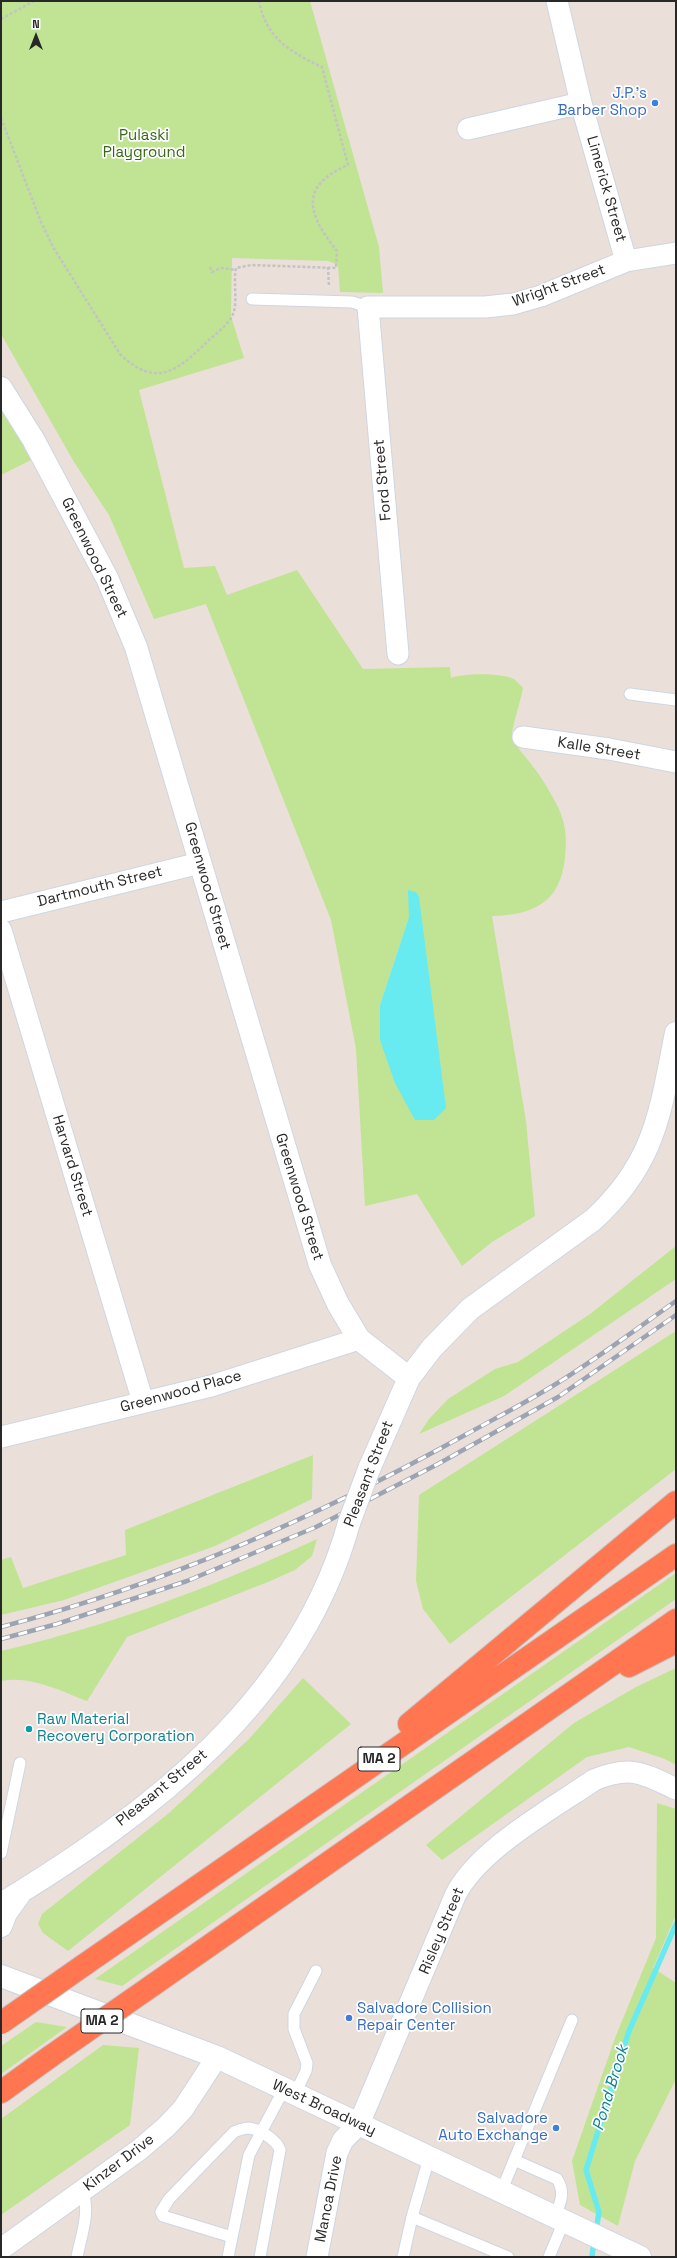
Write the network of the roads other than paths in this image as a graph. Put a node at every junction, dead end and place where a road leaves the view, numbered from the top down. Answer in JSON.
{"nodes":[{"id":1,"x":557,"y":1,"type":"edge"},
{"id":2,"x":581,"y":103,"type":"junction"},
{"id":3,"x":468,"y":129,"type":"dead end"},
{"id":4,"x":676,"y":253,"type":"edge"},
{"id":5,"x":626,"y":261,"type":"junction"},
{"id":6,"x":252,"y":299,"type":"dead end"},
{"id":7,"x":368,"y":307,"type":"junction"},
{"id":8,"x":1,"y":388,"type":"edge"},
{"id":9,"x":398,"y":654,"type":"dead end"},
{"id":10,"x":630,"y":694,"type":"dead end"},
{"id":11,"x":676,"y":700,"type":"edge"},
{"id":12,"x":523,"y":737,"type":"dead end"},
{"id":13,"x":676,"y":762,"type":"edge"},
{"id":14,"x":200,"y":863,"type":"junction"},
{"id":15,"x":1,"y":912,"type":"edge"},
{"id":16,"x":1,"y":930,"type":"edge"},
{"id":17,"x":676,"y":1033,"type":"edge"},
{"id":18,"x":669,"y":1102,"type":"edge"},
{"id":19,"x":359,"y":1339,"type":"junction"},
{"id":20,"x":409,"y":1378,"type":"junction"},
{"id":21,"x":143,"y":1402,"type":"junction"},
{"id":22,"x":1,"y":1436,"type":"edge"},
{"id":23,"x":676,"y":1502,"type":"edge"},
{"id":24,"x":676,"y":1555,"type":"edge"},
{"id":25,"x":676,"y":1620,"type":"edge"},
{"id":26,"x":676,"y":1642,"type":"edge"},
{"id":27,"x":550,"y":1707,"type":"junction"},
{"id":28,"x":20,"y":1763,"type":"dead end"},
{"id":29,"x":676,"y":1790,"type":"edge"},
{"id":30,"x":303,"y":1812,"type":"junction"},
{"id":31,"x":1,"y":1853,"type":"edge"},
{"id":32,"x":8,"y":1899,"type":"edge"},
{"id":33,"x":1,"y":1926,"type":"edge"},
{"id":34,"x":316,"y":1971,"type":"dead end"},
{"id":35,"x":1,"y":1976,"type":"edge"},
{"id":36,"x":572,"y":2020,"type":"dead end"},
{"id":37,"x":1,"y":2023,"type":"edge"},
{"id":38,"x":217,"y":2057,"type":"junction"},
{"id":39,"x":1,"y":2092,"type":"edge"},
{"id":40,"x":289,"y":2092,"type":"junction"},
{"id":41,"x":359,"y":2124,"type":"junction"},
{"id":42,"x":260,"y":2132,"type":"junction"},
{"id":43,"x":429,"y":2158,"type":"junction"},
{"id":44,"x":514,"y":2160,"type":"junction"},
{"id":45,"x":82,"y":2190,"type":"junction"},
{"id":46,"x":501,"y":2192,"type":"junction"},
{"id":47,"x":412,"y":2217,"type":"junction"},
{"id":48,"x":559,"y":2219,"type":"junction"},
{"id":49,"x":232,"y":2237,"type":"junction"},
{"id":50,"x":1,"y":2249,"type":"edge"},
{"id":51,"x":77,"y":2257,"type":"edge"},
{"id":52,"x":228,"y":2257,"type":"edge"},
{"id":53,"x":260,"y":2257,"type":"edge"},
{"id":54,"x":318,"y":2257,"type":"edge"},
{"id":55,"x":403,"y":2257,"type":"edge"},
{"id":56,"x":508,"y":2257,"type":"edge"},
{"id":57,"x":549,"y":2257,"type":"edge"},
{"id":58,"x":640,"y":2257,"type":"edge"}],
"edges":[{"from":1,"to":2,"type":"street","name":"Limerick Street"},
{"from":2,"to":3,"type":"street"},
{"from":2,"to":5,"type":"street","name":"Limerick Street"},
{"from":4,"to":5,"type":"street","name":"Wright Street"},
{"from":5,"to":7,"type":"street","name":"Wright Street"},
{"from":6,"to":7,"type":"lane"},
{"from":7,"to":9,"type":"street","name":"Ford Street"},
{"from":8,"to":14,"type":"street","name":"Greenwood Street"},
{"from":10,"to":11,"type":"lane"},
{"from":12,"to":13,"type":"street","name":"Kalle Street"},
{"from":14,"to":15,"type":"street","name":"Dartmouth Street"},
{"from":14,"to":19,"type":"street","name":"Greenwood Street"},
{"from":16,"to":21,"type":"street","name":"Harvard Street"},
{"from":17,"to":18,"type":"street","name":"Pleasant Street"},
{"from":18,"to":20,"type":"street","name":"Pleasant Street"},
{"from":19,"to":20,"type":"street","name":"Greenwood Street"},
{"from":19,"to":21,"type":"street","name":"Greenwood Place"},
{"from":20,"to":32,"type":"street","name":"Pleasant Street","bridge":true},
{"from":21,"to":22,"type":"street","name":"Greenwood Place"},
{"from":23,"to":30,"type":"highway"},
{"from":24,"to":30,"type":"highway","number":"MA 2"},
{"from":25,"to":27,"type":"highway","number":"MA 2"},
{"from":26,"to":27,"type":"highway"},
{"from":27,"to":39,"type":"highway","number":"MA 2","bridge":true},
{"from":28,"to":31,"type":"lane"},
{"from":29,"to":41,"type":"street","name":"Risley Street"},
{"from":30,"to":37,"type":"highway","number":"MA 2","bridge":true},
{"from":32,"to":33,"type":"street","name":"Pleasant Street"},
{"from":34,"to":40,"type":"lane"},
{"from":35,"to":38,"type":"street","name":"West Broadway"},
{"from":36,"to":44,"type":"lane"},
{"from":38,"to":40,"type":"street","name":"West Broadway"},
{"from":38,"to":45,"type":"street","name":"Kinzer Drive"},
{"from":40,"to":41,"type":"street","name":"West Broadway"},
{"from":40,"to":42,"type":"lane"},
{"from":41,"to":43,"type":"street","name":"West Broadway"},
{"from":41,"to":54,"type":"street","name":"Manca Drive"},
{"from":42,"to":49,"type":"lane"},
{"from":42,"to":49,"type":"lane"},
{"from":42,"to":53,"type":"lane"},
{"from":43,"to":46,"type":"street","name":"West Broadway"},
{"from":43,"to":47,"type":"lane"},
{"from":44,"to":46,"type":"lane"},
{"from":44,"to":48,"type":"lane"},
{"from":45,"to":50,"type":"street","name":"Kinzer Drive"},
{"from":45,"to":51,"type":"lane"},
{"from":46,"to":48,"type":"street","name":"West Broadway"},
{"from":47,"to":55,"type":"lane"},
{"from":47,"to":56,"type":"lane"},
{"from":48,"to":57,"type":"lane"},
{"from":48,"to":58,"type":"street","name":"West Broadway"},
{"from":49,"to":52,"type":"lane"}]}
